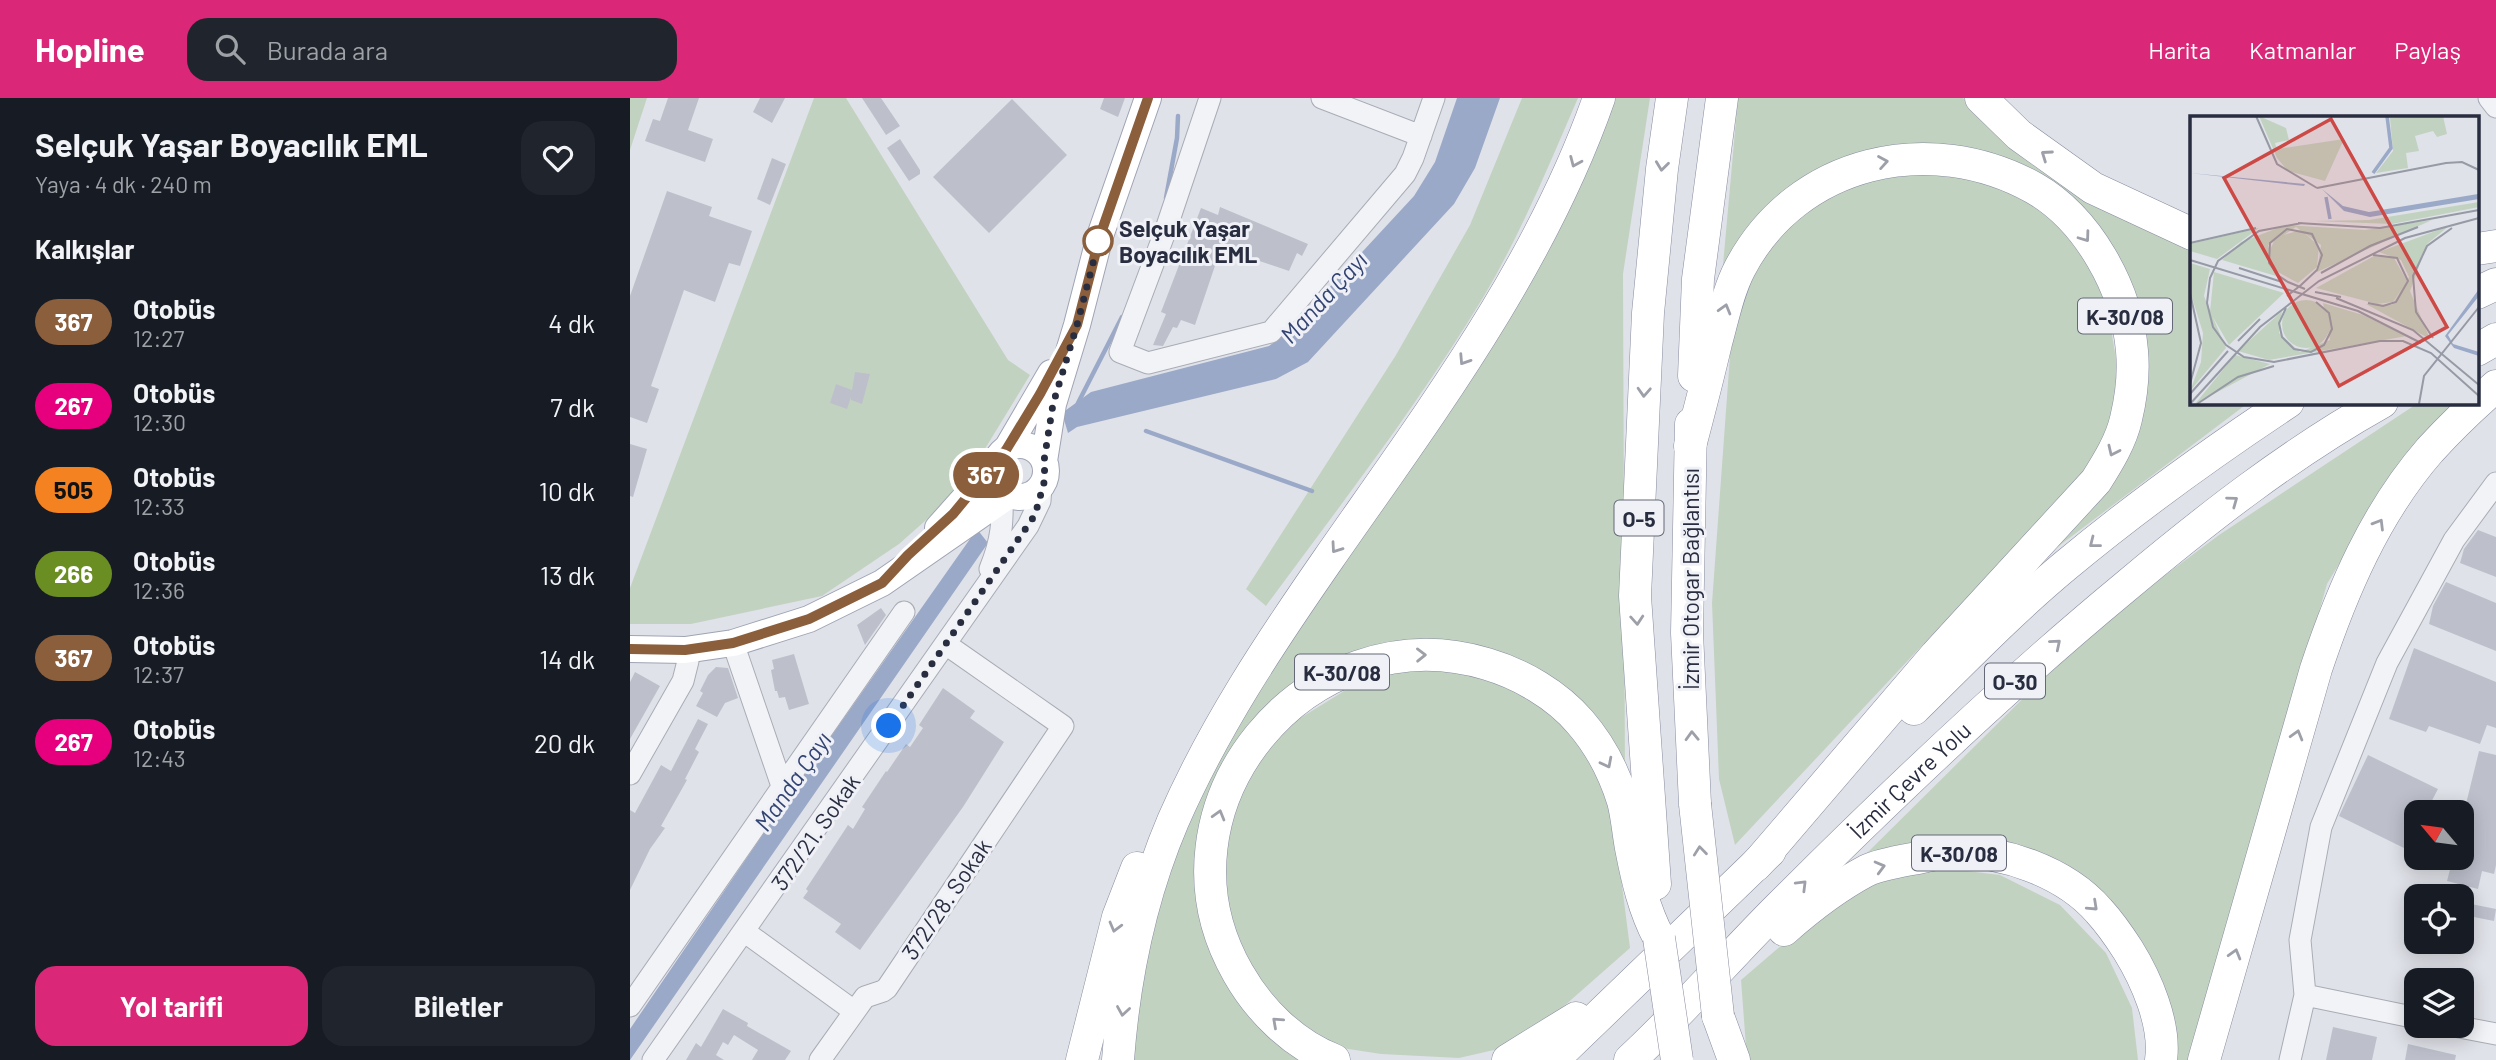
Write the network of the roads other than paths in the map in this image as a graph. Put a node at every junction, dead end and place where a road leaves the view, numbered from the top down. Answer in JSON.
{"nodes":[{"id":1,"x":1148,"y":98,"type":"edge"},
{"id":2,"x":1210,"y":98,"type":"edge"},
{"id":3,"x":1322,"y":98,"type":"edge"},
{"id":4,"x":1434,"y":98,"type":"edge"},
{"id":5,"x":1600,"y":98,"type":"edge"},
{"id":6,"x":1672,"y":98,"type":"edge"},
{"id":7,"x":1722,"y":98,"type":"edge"},
{"id":8,"x":1981,"y":98,"type":"edge"},
{"id":9,"x":2489,"y":98,"type":"edge"},
{"id":10,"x":2496,"y":107,"type":"edge"},
{"id":11,"x":1421,"y":136,"type":"junction"},
{"id":12,"x":2190,"y":233,"type":"edge"},
{"id":13,"x":2496,"y":246,"type":"edge"},
{"id":14,"x":2478,"y":249,"type":"edge"},
{"id":15,"x":2496,"y":284,"type":"edge"},
{"id":16,"x":2478,"y":293,"type":"edge"},
{"id":17,"x":1077,"y":325,"type":"junction"},
{"id":18,"x":2496,"y":339,"type":"edge"},
{"id":19,"x":2478,"y":349,"type":"edge"},
{"id":20,"x":2496,"y":386,"type":"edge"},
{"id":21,"x":2478,"y":403,"type":"edge"},
{"id":22,"x":2285,"y":404,"type":"edge"},
{"id":23,"x":2379,"y":404,"type":"edge"},
{"id":24,"x":2477,"y":404,"type":"edge"},
{"id":25,"x":1690,"y":446,"type":"junction"},
{"id":26,"x":1043,"y":474,"type":"junction"},
{"id":27,"x":1003,"y":480,"type":"junction"},
{"id":28,"x":2496,"y":483,"type":"edge"},
{"id":29,"x":882,"y":583,"type":"junction"},
{"id":30,"x":975,"y":603,"type":"junction"},
{"id":31,"x":904,"y":612,"type":"dead end"},
{"id":32,"x":733,"y":643,"type":"junction"},
{"id":33,"x":947,"y":645,"type":"junction"},
{"id":34,"x":630,"y":649,"type":"edge"},
{"id":35,"x":685,"y":650,"type":"junction"},
{"id":36,"x":1237,"y":695,"type":"junction"},
{"id":37,"x":630,"y":775,"type":"edge"},
{"id":38,"x":782,"y":786,"type":"junction"},
{"id":39,"x":1756,"y":865,"type":"junction"},
{"id":40,"x":1693,"y":926,"type":"junction"},
{"id":41,"x":745,"y":932,"type":"junction"},
{"id":42,"x":1659,"y":938,"type":"junction"},
{"id":43,"x":2305,"y":995,"type":"junction"},
{"id":44,"x":1686,"y":1003,"type":"junction"},
{"id":45,"x":630,"y":1006,"type":"edge"},
{"id":46,"x":853,"y":1011,"type":"junction"},
{"id":47,"x":2404,"y":1015,"type":"edge"},
{"id":48,"x":1718,"y":1016,"type":"junction"},
{"id":49,"x":2474,"y":1030,"type":"edge"},
{"id":50,"x":2496,"y":1034,"type":"edge"},
{"id":51,"x":653,"y":1060,"type":"edge"},
{"id":52,"x":820,"y":1060,"type":"edge"},
{"id":53,"x":1082,"y":1060,"type":"edge"},
{"id":54,"x":1118,"y":1060,"type":"edge"},
{"id":55,"x":1334,"y":1060,"type":"edge"},
{"id":56,"x":1508,"y":1060,"type":"edge"},
{"id":57,"x":1553,"y":1060,"type":"edge"},
{"id":58,"x":1630,"y":1060,"type":"edge"},
{"id":59,"x":1677,"y":1060,"type":"edge"},
{"id":60,"x":1724,"y":1060,"type":"edge"},
{"id":61,"x":1734,"y":1060,"type":"edge"},
{"id":62,"x":2161,"y":1060,"type":"edge"},
{"id":63,"x":2205,"y":1060,"type":"edge"},
{"id":64,"x":2290,"y":1060,"type":"edge"}],
"edges":[{"from":1,"to":17,"type":"main road"},
{"from":2,"to":11,"type":"street"},
{"from":3,"to":11,"type":"street"},
{"from":4,"to":11,"type":"street"},
{"from":5,"to":36,"type":"highway","one_way":true},
{"from":6,"to":42,"type":"highway","number":"O-5","one_way":true},
{"from":7,"to":25,"type":"highway","name":"İzmir Otogar Bağlantısı","number":"O-5"},
{"from":12,"to":8,"type":"highway","one_way":true},
{"from":9,"to":10,"type":"street"},
{"from":13,"to":14,"type":"highway"},
{"from":15,"to":16,"type":"highway"},
{"from":17,"to":26,"type":"main road"},
{"from":17,"to":27,"type":"main road"},
{"from":18,"to":19,"type":"highway"},
{"from":21,"to":20,"type":"highway","one_way":true},
{"from":22,"to":39,"type":"highway","name":"İzmir Çevre Yolu","number":"O-30","one_way":true},
{"from":44,"to":23,"type":"highway","name":"İzmir Çevre Yolu","number":"O-30","one_way":true},
{"from":63,"to":24,"type":"highway","one_way":true},
{"from":25,"to":39,"type":"highway","number":"K-30/08","one_way":true},
{"from":48,"to":25,"type":"highway","name":"İzmir Otogar Bağlantısı","number":"O-5","one_way":true,"bridge":true},
{"from":26,"to":27,"type":"main road"},
{"from":26,"to":27,"type":"main road"},
{"from":26,"to":30,"type":"street","name":"372/21. Sokak"},
{"from":27,"to":29,"type":"main road"},
{"from":27,"to":29,"type":"main road"},
{"from":27,"to":30,"type":"street","name":"372/21. Sokak"},
{"from":28,"to":43,"type":"street"},
{"from":29,"to":32,"type":"main road"},
{"from":30,"to":33,"type":"street","name":"372/21. Sokak"},
{"from":31,"to":38,"type":"street"},
{"from":32,"to":35,"type":"main road"},
{"from":32,"to":38,"type":"street"},
{"from":33,"to":41,"type":"street","name":"372/21. Sokak"},
{"from":33,"to":46,"type":"street","name":"372/28. Sokak"},
{"from":34,"to":35,"type":"main road"},
{"from":35,"to":37,"type":"street"},
{"from":36,"to":53,"type":"highway","one_way":true},
{"from":36,"to":54,"type":"highway","one_way":true},
{"from":38,"to":45,"type":"street"},
{"from":39,"to":40,"type":"highway","name":"İzmir Çevre Yolu","number":"O-30"},
{"from":40,"to":56,"type":"highway"},
{"from":40,"to":57,"type":"highway","name":"İzmir Çevre Yolu","number":"O-30"},
{"from":41,"to":46,"type":"street"},
{"from":41,"to":51,"type":"street","name":"372/21. Sokak"},
{"from":55,"to":42,"type":"highway","number":"K-30/08","one_way":true},
{"from":42,"to":59,"type":"highway","number":"O-5","bridge":true},
{"from":43,"to":47,"type":"street"},
{"from":43,"to":64,"type":"street"},
{"from":44,"to":58,"type":"highway","name":"İzmir Çevre Yolu","number":"O-30"},
{"from":44,"to":62,"type":"highway","number":"K-30/08","one_way":true},
{"from":46,"to":52,"type":"street","name":"372/28. Sokak"},
{"from":48,"to":60,"type":"highway","name":"İzmir Otogar Bağlantısı","number":"O-5"},
{"from":48,"to":61,"type":"highway"},
{"from":49,"to":50,"type":"street"}]}
